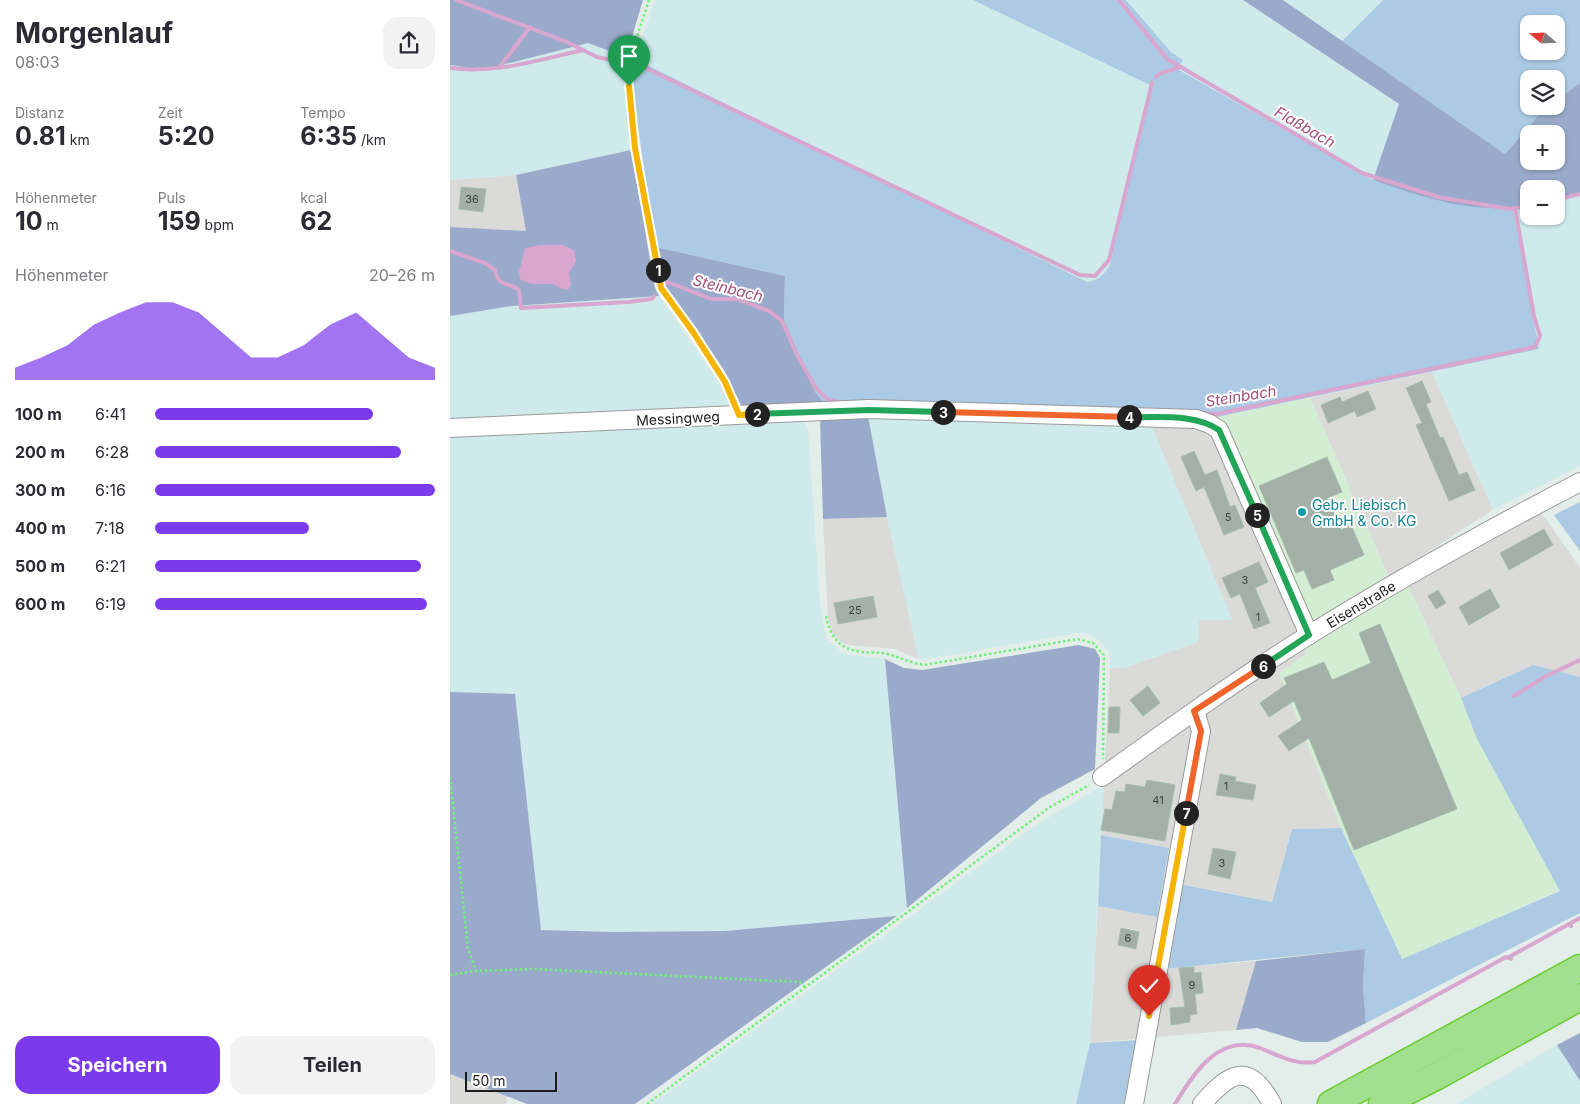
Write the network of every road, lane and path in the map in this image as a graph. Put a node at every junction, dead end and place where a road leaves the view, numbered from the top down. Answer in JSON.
{"nodes":[{"id":1,"x":649,"y":0,"type":"edge"},
{"id":2,"x":739,"y":415,"type":"junction"},
{"id":3,"x":450,"y":428,"type":"edge"},
{"id":4,"x":1580,"y":482,"type":"edge"},
{"id":5,"x":826,"y":616,"type":"dead end"},
{"id":6,"x":1309,"y":635,"type":"junction"},
{"id":7,"x":1194,"y":711,"type":"junction"},
{"id":8,"x":450,"y":777,"type":"edge"},
{"id":9,"x":1102,"y":777,"type":"junction"},
{"id":10,"x":1580,"y":968,"type":"edge"},
{"id":11,"x":476,"y":971,"type":"junction"},
{"id":12,"x":450,"y":974,"type":"edge"},
{"id":13,"x":805,"y":987,"type":"junction"},
{"id":14,"x":1580,"y":997,"type":"edge"},
{"id":15,"x":1270,"y":1100,"type":"edge"},
{"id":16,"x":646,"y":1104,"type":"edge"},
{"id":17,"x":1134,"y":1104,"type":"edge"},
{"id":18,"x":1202,"y":1104,"type":"edge"},
{"id":19,"x":1331,"y":1104,"type":"edge"},
{"id":20,"x":1382,"y":1104,"type":"edge"}],
"edges":[{"from":1,"to":2,"type":"path"},
{"from":2,"to":3,"type":"street","name":"Messingweg"},
{"from":2,"to":6,"type":"street","name":"Messingweg"},
{"from":4,"to":6,"type":"street","name":"Eisenstraße"},
{"from":5,"to":9,"type":"path"},
{"from":6,"to":7,"type":"street","name":"Eisenstraße"},
{"from":7,"to":9,"type":"street","name":"Eisenstraße"},
{"from":7,"to":17,"type":"street"},
{"from":8,"to":11,"type":"path"},
{"from":9,"to":13,"type":"path"},
{"from":10,"to":19,"type":"highway"},
{"from":11,"to":12,"type":"path"},
{"from":11,"to":13,"type":"path"},
{"from":13,"to":16,"type":"path"},
{"from":14,"to":20,"type":"highway"},
{"from":15,"to":18,"type":"street"}]}
